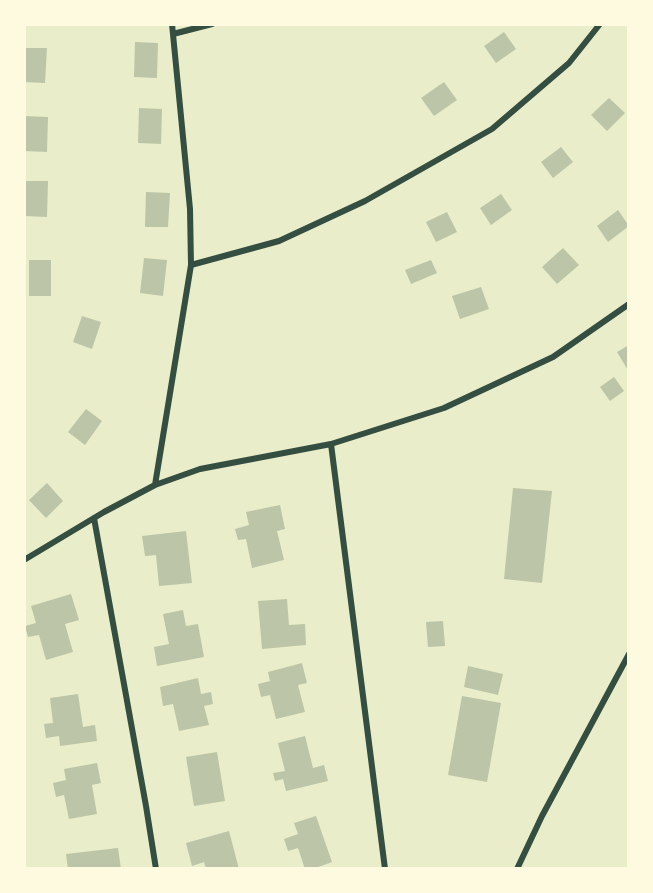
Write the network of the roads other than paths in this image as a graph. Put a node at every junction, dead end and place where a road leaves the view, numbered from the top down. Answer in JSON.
{"nodes":[{"id":1,"x":172,"y":24,"type":"edge"},
{"id":2,"x":212,"y":24,"type":"edge"},
{"id":3,"x":600,"y":24,"type":"edge"},
{"id":4,"x":173,"y":34,"type":"junction"},
{"id":5,"x":191,"y":265,"type":"junction"},
{"id":6,"x":629,"y":304,"type":"edge"},
{"id":7,"x":331,"y":444,"type":"junction"},
{"id":8,"x":155,"y":485,"type":"junction"},
{"id":9,"x":94,"y":518,"type":"junction"},
{"id":10,"x":24,"y":560,"type":"edge"},
{"id":11,"x":629,"y":654,"type":"edge"},
{"id":12,"x":156,"y":869,"type":"edge"},
{"id":13,"x":385,"y":869,"type":"edge"},
{"id":14,"x":516,"y":869,"type":"edge"}],
"edges":[{"from":1,"to":4,"type":"street"},
{"from":2,"to":4,"type":"street"},
{"from":3,"to":5,"type":"street"},
{"from":4,"to":5,"type":"street"},
{"from":5,"to":8,"type":"street"},
{"from":6,"to":7,"type":"street"},
{"from":7,"to":8,"type":"street"},
{"from":7,"to":13,"type":"street"},
{"from":8,"to":9,"type":"street"},
{"from":9,"to":10,"type":"street"},
{"from":9,"to":12,"type":"street"},
{"from":11,"to":14,"type":"street"}]}
